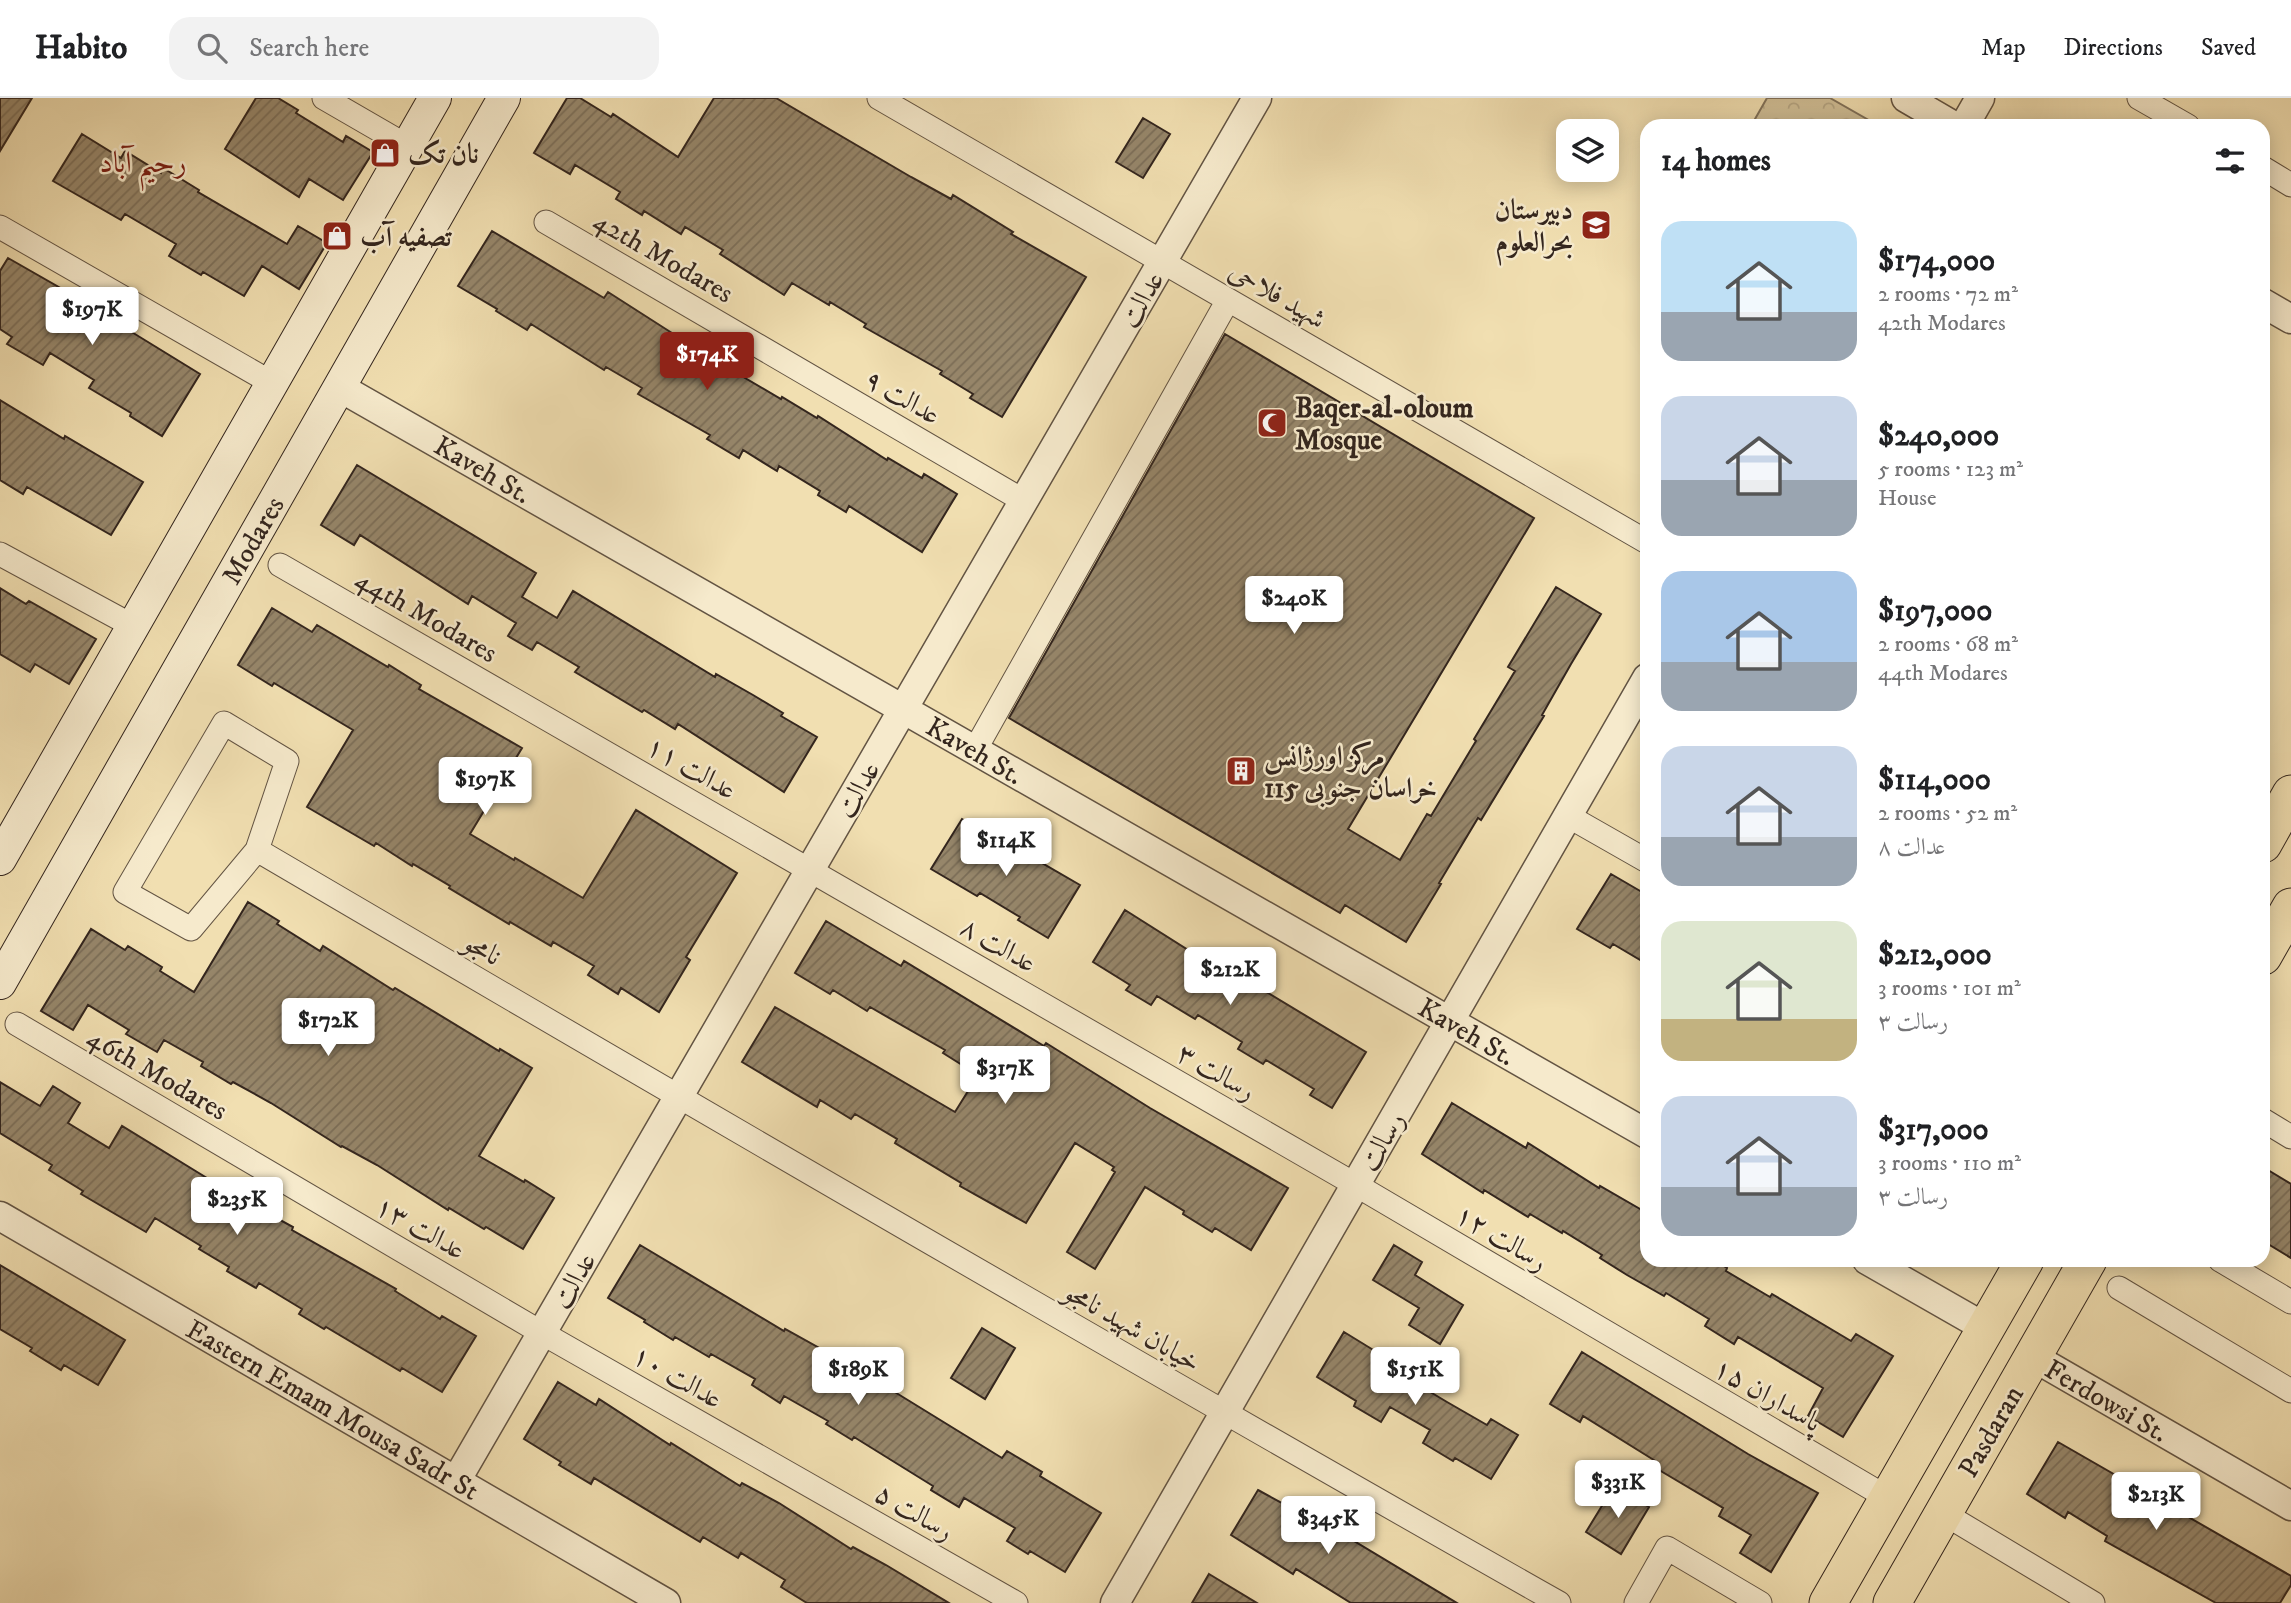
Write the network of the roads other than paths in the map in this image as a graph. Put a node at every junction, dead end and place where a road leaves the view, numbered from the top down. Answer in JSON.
{"nodes":[{"id":1,"x":324,"y":98,"type":"edge"},
{"id":2,"x":435,"y":98,"type":"edge"},
{"id":3,"x":504,"y":98,"type":"edge"},
{"id":4,"x":879,"y":98,"type":"edge"},
{"id":5,"x":1257,"y":98,"type":"edge"},
{"id":6,"x":1906,"y":98,"type":"edge"},
{"id":7,"x":1980,"y":98,"type":"edge"},
{"id":8,"x":2139,"y":98,"type":"edge"},
{"id":9,"x":1942,"y":119,"type":"edge"},
{"id":10,"x":1968,"y":119,"type":"edge"},
{"id":11,"x":2176,"y":119,"type":"edge"},
{"id":12,"x":407,"y":146,"type":"junction"},
{"id":13,"x":2270,"y":173,"type":"edge"},
{"id":14,"x":2291,"y":185,"type":"edge"},
{"id":15,"x":546,"y":222,"type":"dead end"},
{"id":16,"x":0,"y":227,"type":"edge"},
{"id":17,"x":1162,"y":262,"type":"junction"},
{"id":18,"x":1228,"y":300,"type":"junction"},
{"id":19,"x":2270,"y":307,"type":"edge"},
{"id":20,"x":2291,"y":319,"type":"edge"},
{"id":21,"x":751,"y":341,"type":"joint"},
{"id":22,"x":272,"y":383,"type":"junction"},
{"id":23,"x":339,"y":387,"type":"junction"},
{"id":24,"x":1024,"y":501,"type":"junction"},
{"id":25,"x":1640,"y":538,"type":"edge"},
{"id":26,"x":0,"y":554,"type":"edge"},
{"id":27,"x":280,"y":565,"type":"dead end"},
{"id":28,"x":133,"y":626,"type":"junction"},
{"id":29,"x":1640,"y":690,"type":"edge"},
{"id":30,"x":904,"y":709,"type":"junction"},
{"id":31,"x":544,"y":716,"type":"joint"},
{"id":32,"x":975,"y":750,"type":"junction"},
{"id":33,"x":2291,"y":794,"type":"edge"},
{"id":34,"x":1568,"y":816,"type":"junction"},
{"id":35,"x":2270,"y":832,"type":"edge"},
{"id":36,"x":257,"y":850,"type":"junction"},
{"id":37,"x":1640,"y":857,"type":"edge"},
{"id":38,"x":0,"y":859,"type":"edge"},
{"id":39,"x":810,"y":869,"type":"junction"},
{"id":40,"x":2291,"y":907,"type":"edge"},
{"id":41,"x":2270,"y":944,"type":"edge"},
{"id":42,"x":0,"y":983,"type":"edge"},
{"id":43,"x":1049,"y":1008,"type":"joint"},
{"id":44,"x":1450,"y":1021,"type":"junction"},
{"id":45,"x":17,"y":1024,"type":"dead end"},
{"id":46,"x":678,"y":1097,"type":"junction"},
{"id":47,"x":2270,"y":1124,"type":"edge"},
{"id":48,"x":1640,"y":1130,"type":"edge"},
{"id":49,"x":2291,"y":1137,"type":"edge"},
{"id":50,"x":270,"y":1173,"type":"joint"},
{"id":51,"x":1356,"y":1185,"type":"junction"},
{"id":52,"x":0,"y":1216,"type":"edge"},
{"id":53,"x":1879,"y":1267,"type":"edge"},
{"id":54,"x":2021,"y":1267,"type":"edge"},
{"id":55,"x":2084,"y":1267,"type":"edge"},
{"id":56,"x":2232,"y":1267,"type":"edge"},
{"id":57,"x":2119,"y":1288,"type":"dead end"},
{"id":58,"x":2291,"y":1302,"type":"edge"},
{"id":59,"x":1986,"y":1328,"type":"junction"},
{"id":60,"x":542,"y":1333,"type":"junction"},
{"id":61,"x":1619,"y":1340,"type":"joint"},
{"id":62,"x":2033,"y":1357,"type":"junction"},
{"id":63,"x":2291,"y":1391,"type":"edge"},
{"id":64,"x":1224,"y":1414,"type":"junction"},
{"id":65,"x":784,"y":1472,"type":"joint"},
{"id":66,"x":456,"y":1481,"type":"junction"},
{"id":67,"x":1888,"y":1499,"type":"junction"},
{"id":68,"x":2291,"y":1506,"type":"edge"},
{"id":69,"x":1943,"y":1513,"type":"junction"},
{"id":70,"x":666,"y":1603,"type":"edge"},
{"id":71,"x":1016,"y":1603,"type":"edge"},
{"id":72,"x":1115,"y":1603,"type":"edge"},
{"id":73,"x":1559,"y":1603,"type":"edge"},
{"id":74,"x":1636,"y":1603,"type":"edge"},
{"id":75,"x":1760,"y":1603,"type":"edge"},
{"id":76,"x":1828,"y":1603,"type":"edge"},
{"id":77,"x":1892,"y":1603,"type":"edge"},
{"id":78,"x":2092,"y":1603,"type":"edge"}],
"edges":[{"from":1,"to":12,"type":"street"},
{"from":2,"to":12,"type":"main road"},
{"from":3,"to":23,"type":"main road","name":"Modares"},
{"from":4,"to":17,"type":"street","name":"شهید فلاحی"},
{"from":5,"to":17,"type":"street","name":"عدالت"},
{"from":6,"to":9,"type":"street"},
{"from":7,"to":10,"type":"street"},
{"from":8,"to":11,"type":"street"},
{"from":12,"to":22,"type":"main road"},
{"from":13,"to":14,"type":"street"},
{"from":15,"to":21,"type":"street","name":"42th Modares"},
{"from":16,"to":22,"type":"street"},
{"from":17,"to":18,"type":"street","name":"شهید فلاحی"},
{"from":17,"to":24,"type":"street","name":"عدالت"},
{"from":18,"to":25,"type":"street","name":"شهید فلاحی"},
{"from":18,"to":32,"type":"street"},
{"from":19,"to":20,"type":"street"},
{"from":21,"to":24,"type":"street","name":"عدالت ۹"},
{"from":22,"to":28,"type":"main road"},
{"from":23,"to":30,"type":"street","name":"Kaveh St."},
{"from":23,"to":42,"type":"main road","name":"Modares"},
{"from":24,"to":30,"type":"street","name":"عدالت"},
{"from":26,"to":28,"type":"street"},
{"from":27,"to":31,"type":"street","name":"44th Modares"},
{"from":28,"to":38,"type":"main road"},
{"from":29,"to":34,"type":"street","name":"رسالت"},
{"from":30,"to":32,"type":"street","name":"Kaveh St."},
{"from":30,"to":39,"type":"street","name":"عدالت"},
{"from":31,"to":39,"type":"street","name":"عدالت ۱۱"},
{"from":32,"to":44,"type":"street","name":"Kaveh St."},
{"from":33,"to":35,"type":"main road"},
{"from":34,"to":37,"type":"street"},
{"from":34,"to":44,"type":"street","name":"رسالت"},
{"from":36,"to":36,"type":"street"},
{"from":36,"to":46,"type":"street","name":"نامجو"},
{"from":39,"to":43,"type":"street","name":"عدالت ۸"},
{"from":39,"to":46,"type":"street","name":"عدالت"},
{"from":40,"to":41,"type":"main road"},
{"from":43,"to":51,"type":"street","name":"رسالت ۳"},
{"from":44,"to":48,"type":"street","name":"Kaveh St."},
{"from":44,"to":51,"type":"street","name":"رسالت"},
{"from":45,"to":50,"type":"street","name":"46th Modares"},
{"from":46,"to":60,"type":"street","name":"عدالت"},
{"from":46,"to":64,"type":"street","name":"خیابان شهید نامجو"},
{"from":47,"to":49,"type":"street"},
{"from":50,"to":60,"type":"street","name":"عدالت ۱۳"},
{"from":51,"to":61,"type":"street","name":"رسالت ۱۲"},
{"from":51,"to":64,"type":"street","name":"رسالت"},
{"from":52,"to":66,"type":"street","name":"Eastern Emam Mousa Sadr St"},
{"from":53,"to":59,"type":"street"},
{"from":54,"to":59,"type":"main road","name":"Pasdaran"},
{"from":55,"to":62,"type":"main road","name":"Pasdaran"},
{"from":56,"to":58,"type":"street"},
{"from":57,"to":63,"type":"street"},
{"from":59,"to":67,"type":"main road","name":"Pasdaran"},
{"from":60,"to":65,"type":"street","name":"عدالت ۱۰"},
{"from":60,"to":66,"type":"street","name":"عدالت"},
{"from":61,"to":67,"type":"street","name":"پاسداران ۱۵"},
{"from":62,"to":68,"type":"street","name":"Ferdowsi St."},
{"from":62,"to":69,"type":"main road","name":"Pasdaran"},
{"from":64,"to":72,"type":"street","name":"رسالت"},
{"from":64,"to":73,"type":"street","name":"خیابان شهید نامجو"},
{"from":65,"to":71,"type":"street","name":"رسالت ۵"},
{"from":66,"to":70,"type":"street","name":"Eastern Emam Mousa Sadr St"},
{"from":67,"to":76,"type":"main road","name":"Pasdaran"},
{"from":69,"to":77,"type":"main road","name":"Pasdaran"},
{"from":69,"to":78,"type":"street"},
{"from":74,"to":75,"type":"street"}]}
